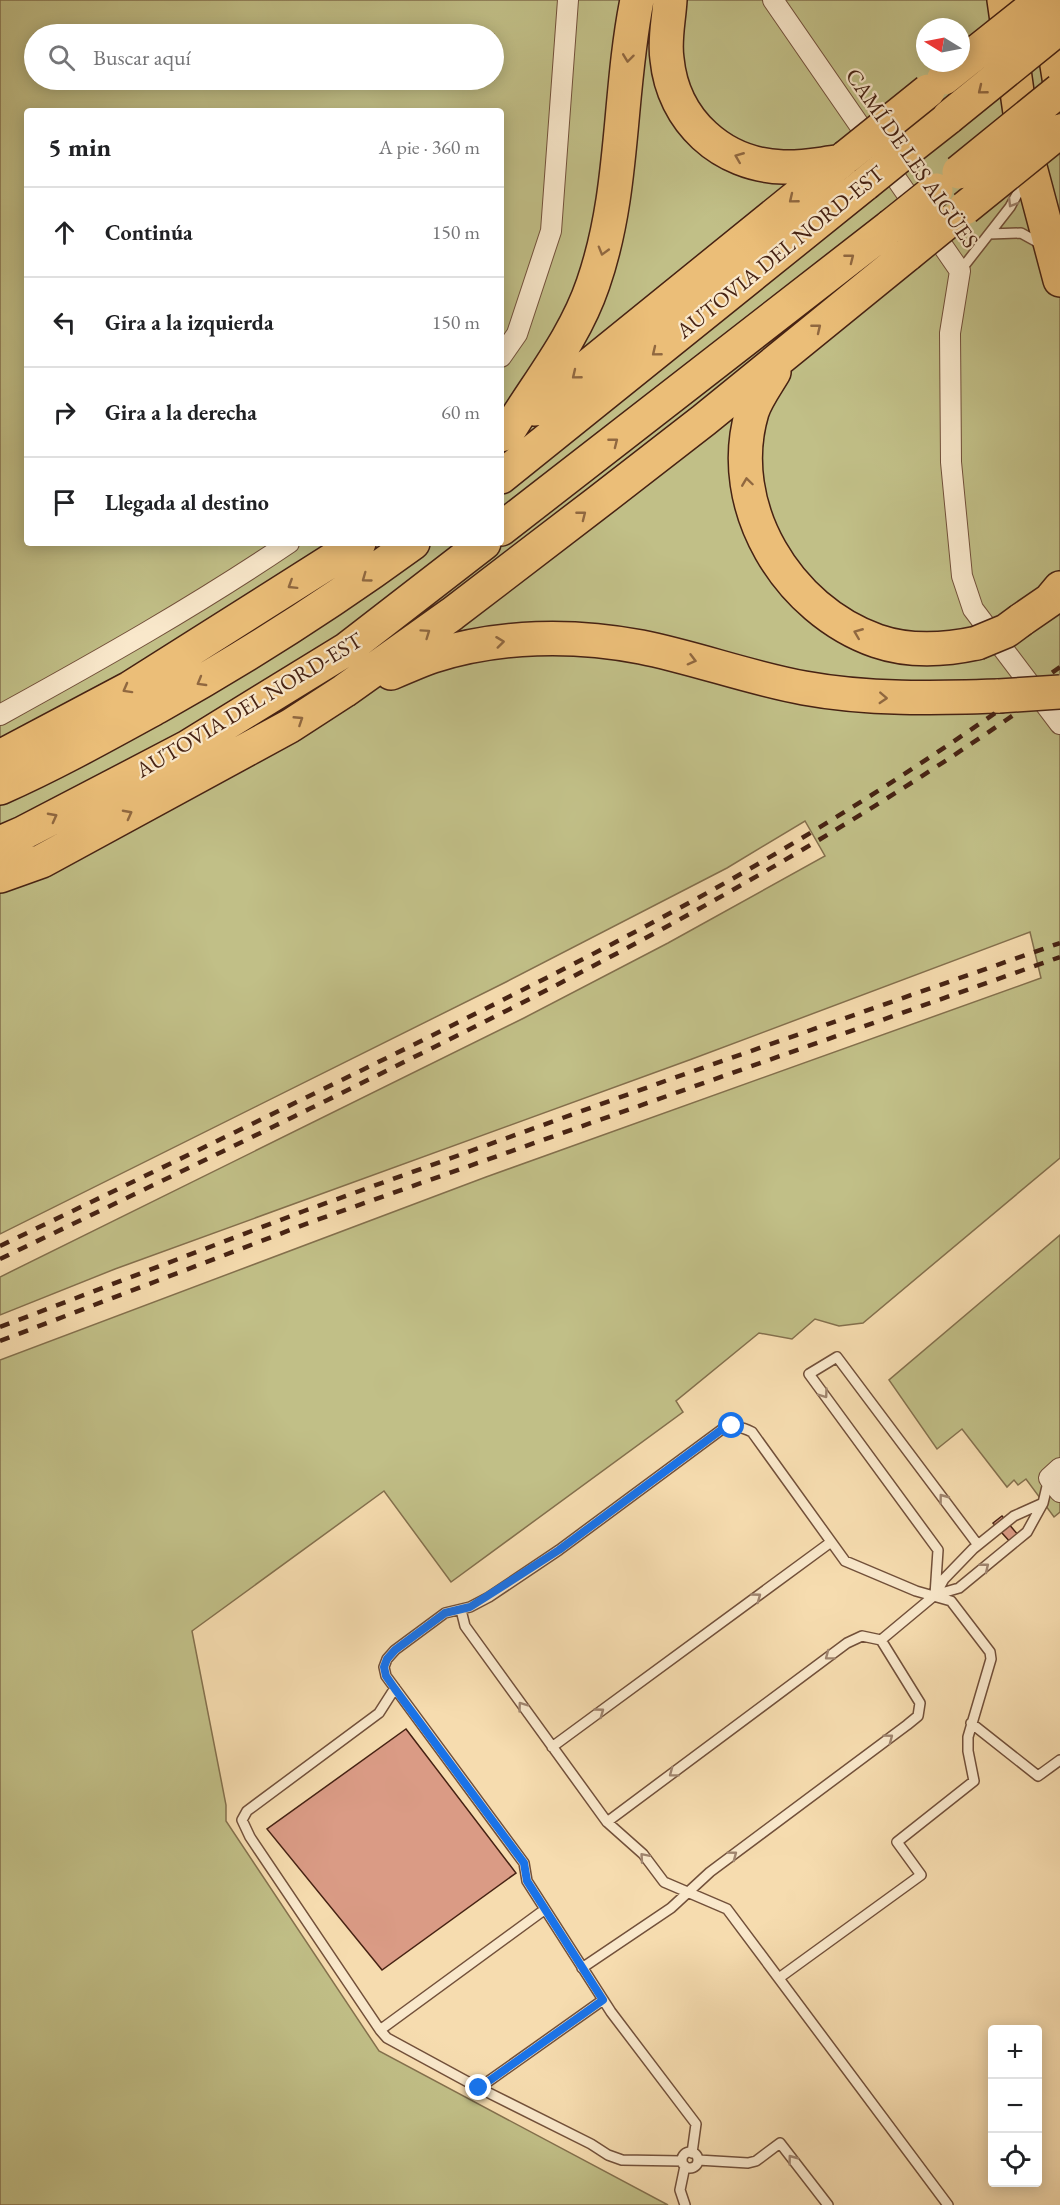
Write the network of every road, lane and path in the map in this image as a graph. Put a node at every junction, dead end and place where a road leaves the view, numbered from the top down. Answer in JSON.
{"nodes":[{"id":1,"x":568,"y":0,"type":"edge"},
{"id":2,"x":637,"y":0,"type":"edge"},
{"id":3,"x":670,"y":0,"type":"edge"},
{"id":4,"x":773,"y":0,"type":"edge"},
{"id":5,"x":1004,"y":0,"type":"edge"},
{"id":6,"x":1044,"y":0,"type":"edge"},
{"id":7,"x":1060,"y":27,"type":"edge"},
{"id":8,"x":1060,"y":84,"type":"edge"},
{"id":9,"x":1060,"y":90,"type":"edge"},
{"id":10,"x":1060,"y":131,"type":"edge"},
{"id":11,"x":842,"y":159,"type":"junction"},
{"id":12,"x":1030,"y":169,"type":"junction"},
{"id":13,"x":989,"y":234,"type":"junction"},
{"id":14,"x":1050,"y":249,"type":"junction"},
{"id":15,"x":960,"y":271,"type":"junction"},
{"id":16,"x":1060,"y":280,"type":"edge"},
{"id":17,"x":504,"y":353,"type":"edge"},
{"id":18,"x":786,"y":354,"type":"junction"},
{"id":19,"x":506,"y":431,"type":"edge"},
{"id":20,"x":504,"y":475,"type":"edge"},
{"id":21,"x":504,"y":528,"type":"edge"},
{"id":22,"x":284,"y":546,"type":"edge"},
{"id":23,"x":354,"y":546,"type":"edge"},
{"id":24,"x":409,"y":546,"type":"edge"},
{"id":25,"x":480,"y":546,"type":"edge"},
{"id":26,"x":1060,"y":588,"type":"edge"},
{"id":27,"x":344,"y":691,"type":"junction"},
{"id":28,"x":1060,"y":692,"type":"edge"},
{"id":29,"x":0,"y":715,"type":"edge"},
{"id":30,"x":1060,"y":724,"type":"edge"},
{"id":31,"x":0,"y":757,"type":"edge"},
{"id":32,"x":0,"y":788,"type":"edge"},
{"id":33,"x":0,"y":843,"type":"edge"},
{"id":34,"x":0,"y":876,"type":"edge"},
{"id":35,"x":1056,"y":1479,"type":"edge"},
{"id":36,"x":1043,"y":1503,"type":"junction"},
{"id":37,"x":831,"y":1542,"type":"junction"},
{"id":38,"x":978,"y":1545,"type":"junction"},
{"id":39,"x":935,"y":1595,"type":"junction"},
{"id":40,"x":461,"y":1610,"type":"junction"},
{"id":41,"x":881,"y":1640,"type":"junction"},
{"id":42,"x":395,"y":1689,"type":"junction"},
{"id":43,"x":971,"y":1723,"type":"junction"},
{"id":44,"x":552,"y":1747,"type":"junction"},
{"id":45,"x":1060,"y":1760,"type":"edge"},
{"id":46,"x":607,"y":1822,"type":"junction"},
{"id":47,"x":688,"y":1892,"type":"junction"},
{"id":48,"x":544,"y":1910,"type":"junction"},
{"id":49,"x":582,"y":1968,"type":"junction"},
{"id":50,"x":779,"y":1978,"type":"junction"},
{"id":51,"x":603,"y":2000,"type":"junction"},
{"id":52,"x":380,"y":2030,"type":"junction"},
{"id":53,"x":479,"y":2088,"type":"junction"},
{"id":54,"x":695,"y":2156,"type":"junction"},
{"id":55,"x":684,"y":2164,"type":"junction"},
{"id":56,"x":946,"y":2204,"type":"edge"},
{"id":57,"x":685,"y":2205,"type":"edge"},
{"id":58,"x":828,"y":2205,"type":"edge"}],
"edges":[{"from":1,"to":17,"type":"street"},
{"from":2,"to":19,"type":"highway","one_way":true},
{"from":11,"to":3,"type":"highway","one_way":true},
{"from":4,"to":15,"type":"street","name":"CAMÍ DE LES AIGÜES"},
{"from":5,"to":12,"type":"highway"},
{"from":6,"to":8,"type":"highway"},
{"from":6,"to":11,"type":"highway","bridge":true},
{"from":7,"to":20,"type":"highway","name":"AUTOVIA DEL NORD-EST","one_way":true,"bridge":true},
{"from":21,"to":9,"type":"highway","name":"AUTOVIA DEL NORD-EST","one_way":true,"bridge":true},
{"from":18,"to":10,"type":"highway","one_way":true,"bridge":true},
{"from":11,"to":19,"type":"highway","one_way":true},
{"from":12,"to":13,"type":"lane","one_way":true},
{"from":12,"to":14,"type":"highway"},
{"from":13,"to":14,"type":"lane"},
{"from":13,"to":15,"type":"lane"},
{"from":14,"to":16,"type":"highway"},
{"from":15,"to":30,"type":"street","name":"CAMÍ DE LES AIGÜES"},
{"from":26,"to":18,"type":"highway","one_way":true,"bridge":true},
{"from":27,"to":18,"type":"highway","one_way":true},
{"from":22,"to":29,"type":"street"},
{"from":23,"to":31,"type":"highway","one_way":true},
{"from":24,"to":32,"type":"highway","name":"AUTOVIA DEL NORD-EST","one_way":true},
{"from":33,"to":25,"type":"highway","name":"AUTOVIA DEL NORD-EST","one_way":true},
{"from":27,"to":28,"type":"highway","one_way":true,"bridge":true},
{"from":34,"to":27,"type":"highway","one_way":true},
{"from":35,"to":36,"type":"lane"},
{"from":36,"to":38,"type":"lane"},
{"from":39,"to":36,"type":"lane","one_way":true},
{"from":37,"to":39,"type":"lane"},
{"from":37,"to":40,"type":"lane"},
{"from":44,"to":37,"type":"lane","one_way":true},
{"from":38,"to":39,"type":"lane"},
{"from":38,"to":39,"type":"lane","one_way":true},
{"from":39,"to":41,"type":"lane"},
{"from":39,"to":43,"type":"lane"},
{"from":40,"to":42,"type":"lane"},
{"from":44,"to":40,"type":"lane","one_way":true},
{"from":41,"to":46,"type":"lane","one_way":true},
{"from":47,"to":41,"type":"lane","one_way":true},
{"from":42,"to":48,"type":"lane"},
{"from":42,"to":52,"type":"lane"},
{"from":43,"to":45,"type":"lane"},
{"from":43,"to":50,"type":"lane"},
{"from":44,"to":46,"type":"lane"},
{"from":47,"to":46,"type":"lane","one_way":true},
{"from":47,"to":49,"type":"lane"},
{"from":47,"to":50,"type":"lane"},
{"from":48,"to":49,"type":"lane"},
{"from":48,"to":52,"type":"lane"},
{"from":49,"to":51,"type":"lane"},
{"from":50,"to":56,"type":"lane"},
{"from":51,"to":53,"type":"lane"},
{"from":51,"to":54,"type":"lane"},
{"from":52,"to":53,"type":"lane"},
{"from":53,"to":55,"type":"lane"},
{"from":54,"to":55,"type":"lane"},
{"from":58,"to":54,"type":"lane","one_way":true},
{"from":55,"to":57,"type":"lane"}]}
